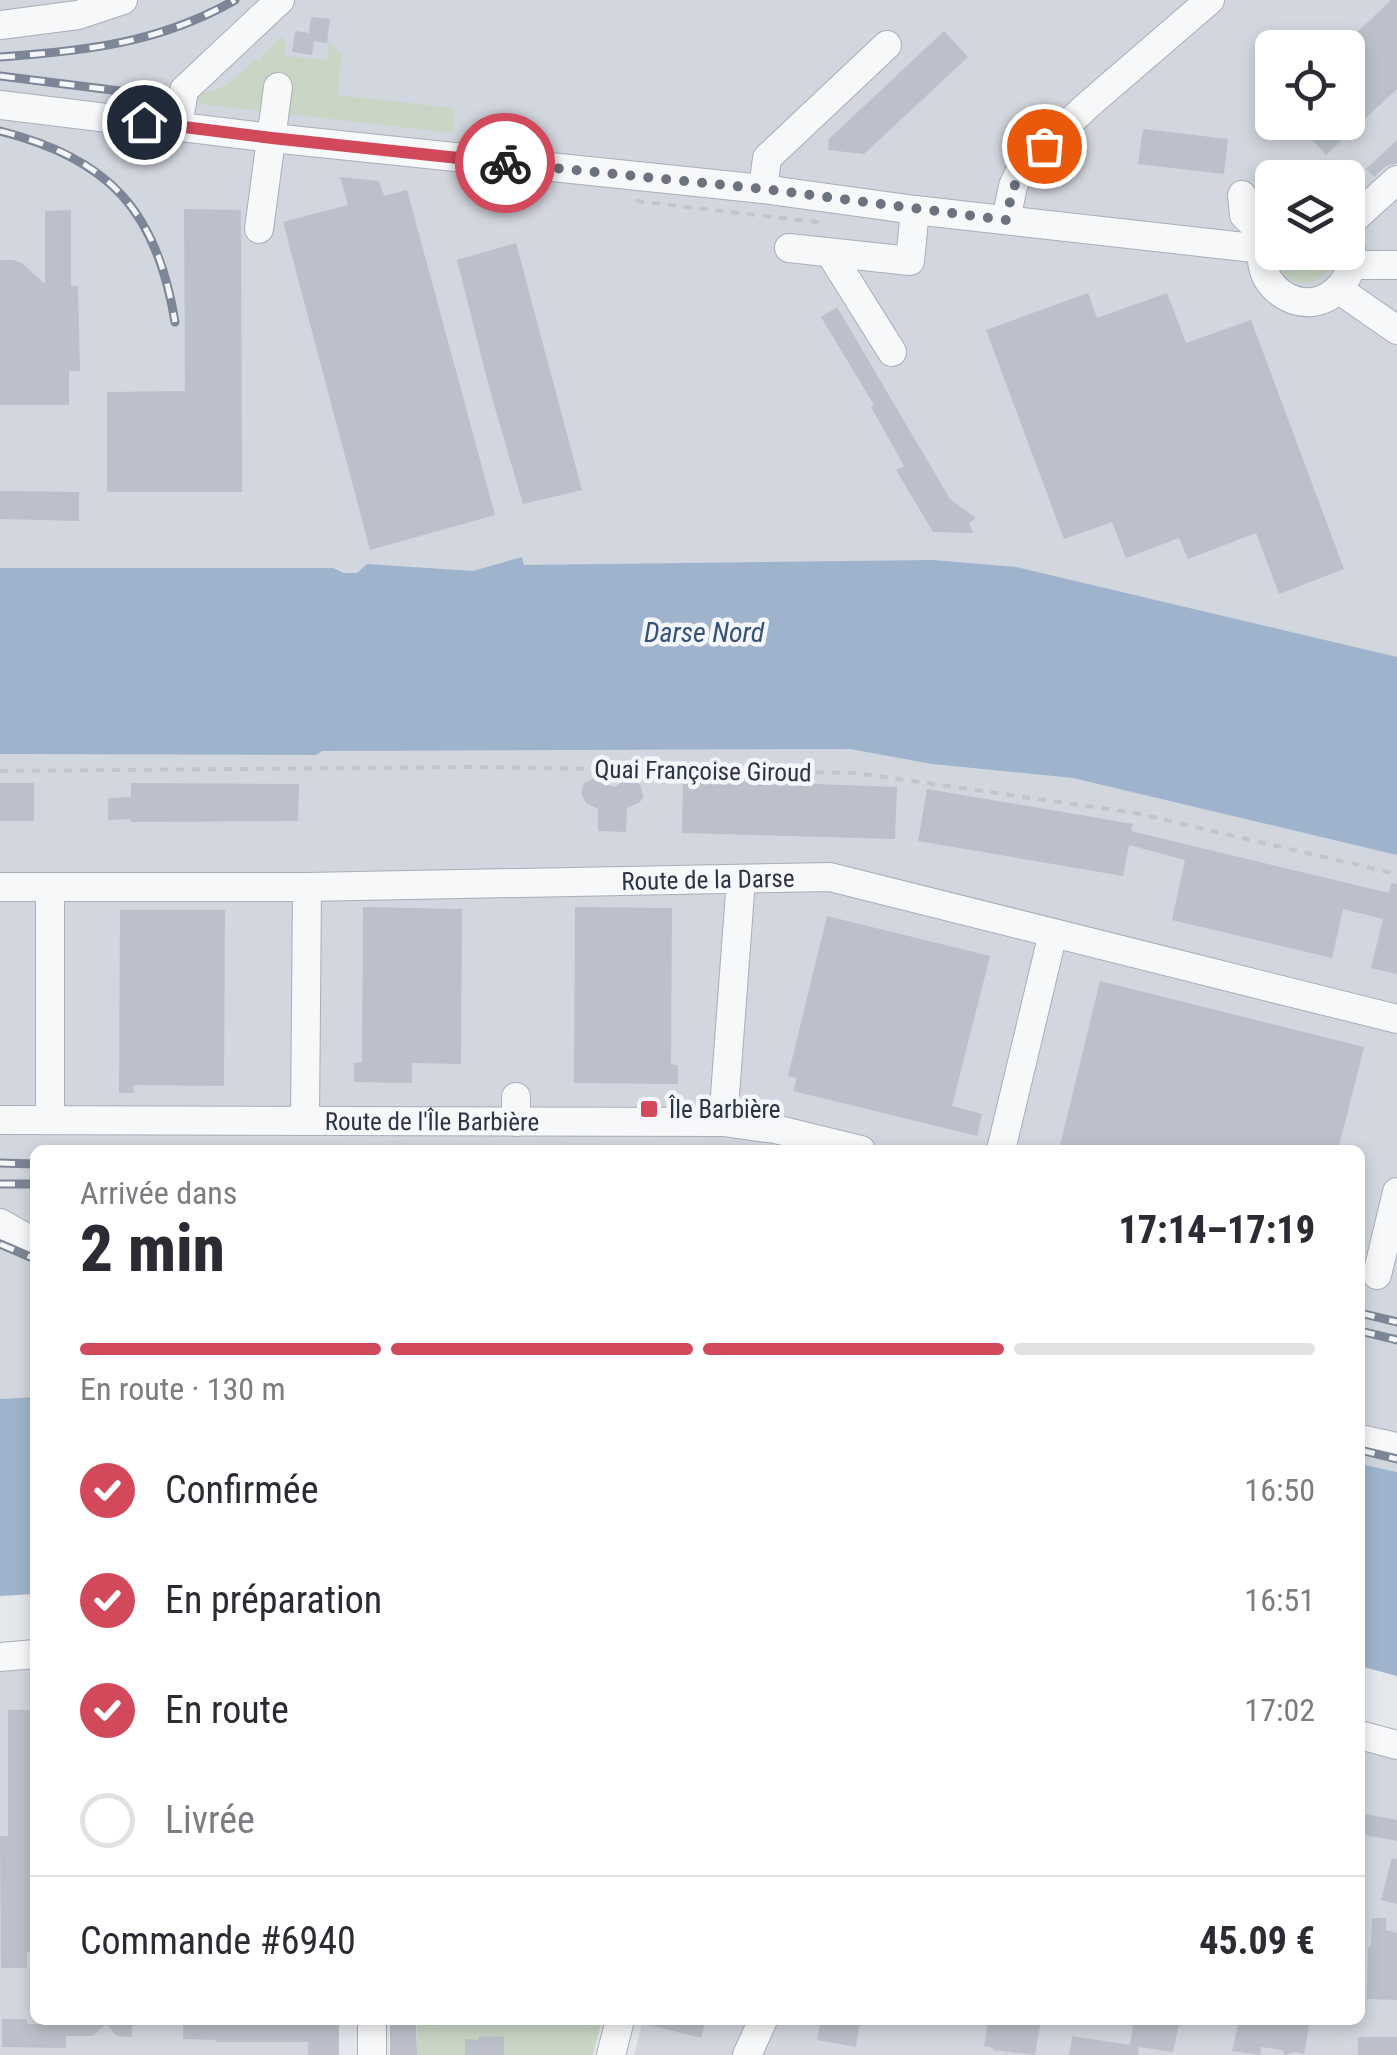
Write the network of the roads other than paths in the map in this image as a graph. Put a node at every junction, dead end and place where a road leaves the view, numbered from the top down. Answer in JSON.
{"nodes":[{"id":1,"x":124,"y":0,"type":"edge"},
{"id":2,"x":280,"y":0,"type":"edge"},
{"id":3,"x":1210,"y":0,"type":"edge"},
{"id":4,"x":0,"y":24,"type":"edge"},
{"id":5,"x":887,"y":45,"type":"dead end"},
{"id":6,"x":278,"y":87,"type":"dead end"},
{"id":7,"x":0,"y":106,"type":"edge"},
{"id":8,"x":178,"y":126,"type":"junction"},
{"id":9,"x":272,"y":138,"type":"junction"},
{"id":10,"x":1397,"y":180,"type":"edge"},
{"id":11,"x":764,"y":189,"type":"junction"},
{"id":12,"x":1242,"y":195,"type":"dead end"},
{"id":13,"x":1384,"y":203,"type":"edge"},
{"id":14,"x":916,"y":210,"type":"junction"},
{"id":15,"x":1006,"y":220,"type":"junction"},
{"id":16,"x":1255,"y":226,"type":"edge"},
{"id":17,"x":259,"y":229,"type":"dead end"},
{"id":18,"x":1255,"y":237,"type":"edge"},
{"id":19,"x":790,"y":248,"type":"dead end"},
{"id":20,"x":830,"y":253,"type":"junction"},
{"id":21,"x":1365,"y":264,"type":"edge"},
{"id":22,"x":1397,"y":265,"type":"edge"},
{"id":23,"x":1264,"y":270,"type":"edge"},
{"id":24,"x":1343,"y":270,"type":"edge"},
{"id":25,"x":1351,"y":270,"type":"edge"},
{"id":26,"x":1397,"y":330,"type":"edge"},
{"id":27,"x":892,"y":352,"type":"dead end"},
{"id":28,"x":741,"y":878,"type":"junction"},
{"id":29,"x":307,"y":886,"type":"junction"},
{"id":30,"x":0,"y":887,"type":"edge"},
{"id":31,"x":50,"y":887,"type":"junction"},
{"id":32,"x":1053,"y":933,"type":"junction"},
{"id":33,"x":1397,"y":1019,"type":"edge"},
{"id":34,"x":0,"y":1120,"type":"edge"},
{"id":35,"x":50,"y":1120,"type":"junction"},
{"id":36,"x":305,"y":1121,"type":"junction"},
{"id":37,"x":723,"y":1122,"type":"junction"},
{"id":38,"x":839,"y":1145,"type":"edge"},
{"id":39,"x":1002,"y":1145,"type":"edge"},
{"id":40,"x":1397,"y":1192,"type":"edge"},
{"id":41,"x":0,"y":1223,"type":"edge"},
{"id":42,"x":30,"y":1240,"type":"edge"},
{"id":43,"x":1378,"y":1275,"type":"edge"},
{"id":44,"x":1365,"y":1440,"type":"edge"},
{"id":45,"x":1397,"y":1447,"type":"edge"},
{"id":46,"x":30,"y":1654,"type":"edge"},
{"id":47,"x":0,"y":1657,"type":"edge"},
{"id":48,"x":1365,"y":1736,"type":"edge"},
{"id":49,"x":1397,"y":1745,"type":"edge"},
{"id":50,"x":372,"y":2025,"type":"edge"},
{"id":51,"x":619,"y":2025,"type":"edge"},
{"id":52,"x":761,"y":2025,"type":"edge"},
{"id":53,"x":372,"y":2055,"type":"edge"},
{"id":54,"x":610,"y":2055,"type":"edge"},
{"id":55,"x":747,"y":2055,"type":"edge"}],
"edges":[{"from":1,"to":4,"type":"street"},
{"from":2,"to":8,"type":"street"},
{"from":3,"to":15,"type":"street"},
{"from":5,"to":11,"type":"street"},
{"from":6,"to":9,"type":"street"},
{"from":7,"to":8,"type":"street"},
{"from":8,"to":9,"type":"street"},
{"from":9,"to":11,"type":"street"},
{"from":9,"to":17,"type":"street"},
{"from":10,"to":13,"type":"street"},
{"from":11,"to":14,"type":"street"},
{"from":12,"to":16,"type":"street"},
{"from":14,"to":15,"type":"street"},
{"from":14,"to":20,"type":"street"},
{"from":15,"to":18,"type":"street"},
{"from":19,"to":20,"type":"street"},
{"from":20,"to":27,"type":"street"},
{"from":21,"to":22,"type":"street"},
{"from":23,"to":24,"type":"street"},
{"from":25,"to":26,"type":"street"},
{"from":28,"to":29,"type":"street","name":"Route de la Darse"},
{"from":28,"to":32,"type":"street","name":"Route de la Darse"},
{"from":28,"to":37,"type":"street"},
{"from":29,"to":31,"type":"street","name":"Route de la Darse"},
{"from":29,"to":36,"type":"street"},
{"from":30,"to":31,"type":"street","name":"Route de la Darse"},
{"from":31,"to":35,"type":"street"},
{"from":32,"to":33,"type":"street","name":"Route de la Darse"},
{"from":32,"to":39,"type":"street"},
{"from":34,"to":35,"type":"street","name":"Route de l'Île Barbière"},
{"from":35,"to":36,"type":"street","name":"Route de l'Île Barbière"},
{"from":36,"to":37,"type":"street","name":"Route de l'Île Barbière"},
{"from":37,"to":38,"type":"street","name":"Route de l'Île Barbière"},
{"from":40,"to":43,"type":"street"},
{"from":41,"to":42,"type":"street"},
{"from":44,"to":45,"type":"street"},
{"from":46,"to":47,"type":"street"},
{"from":48,"to":49,"type":"street"},
{"from":50,"to":53,"type":"street"},
{"from":51,"to":54,"type":"street"},
{"from":52,"to":55,"type":"street"}]}
